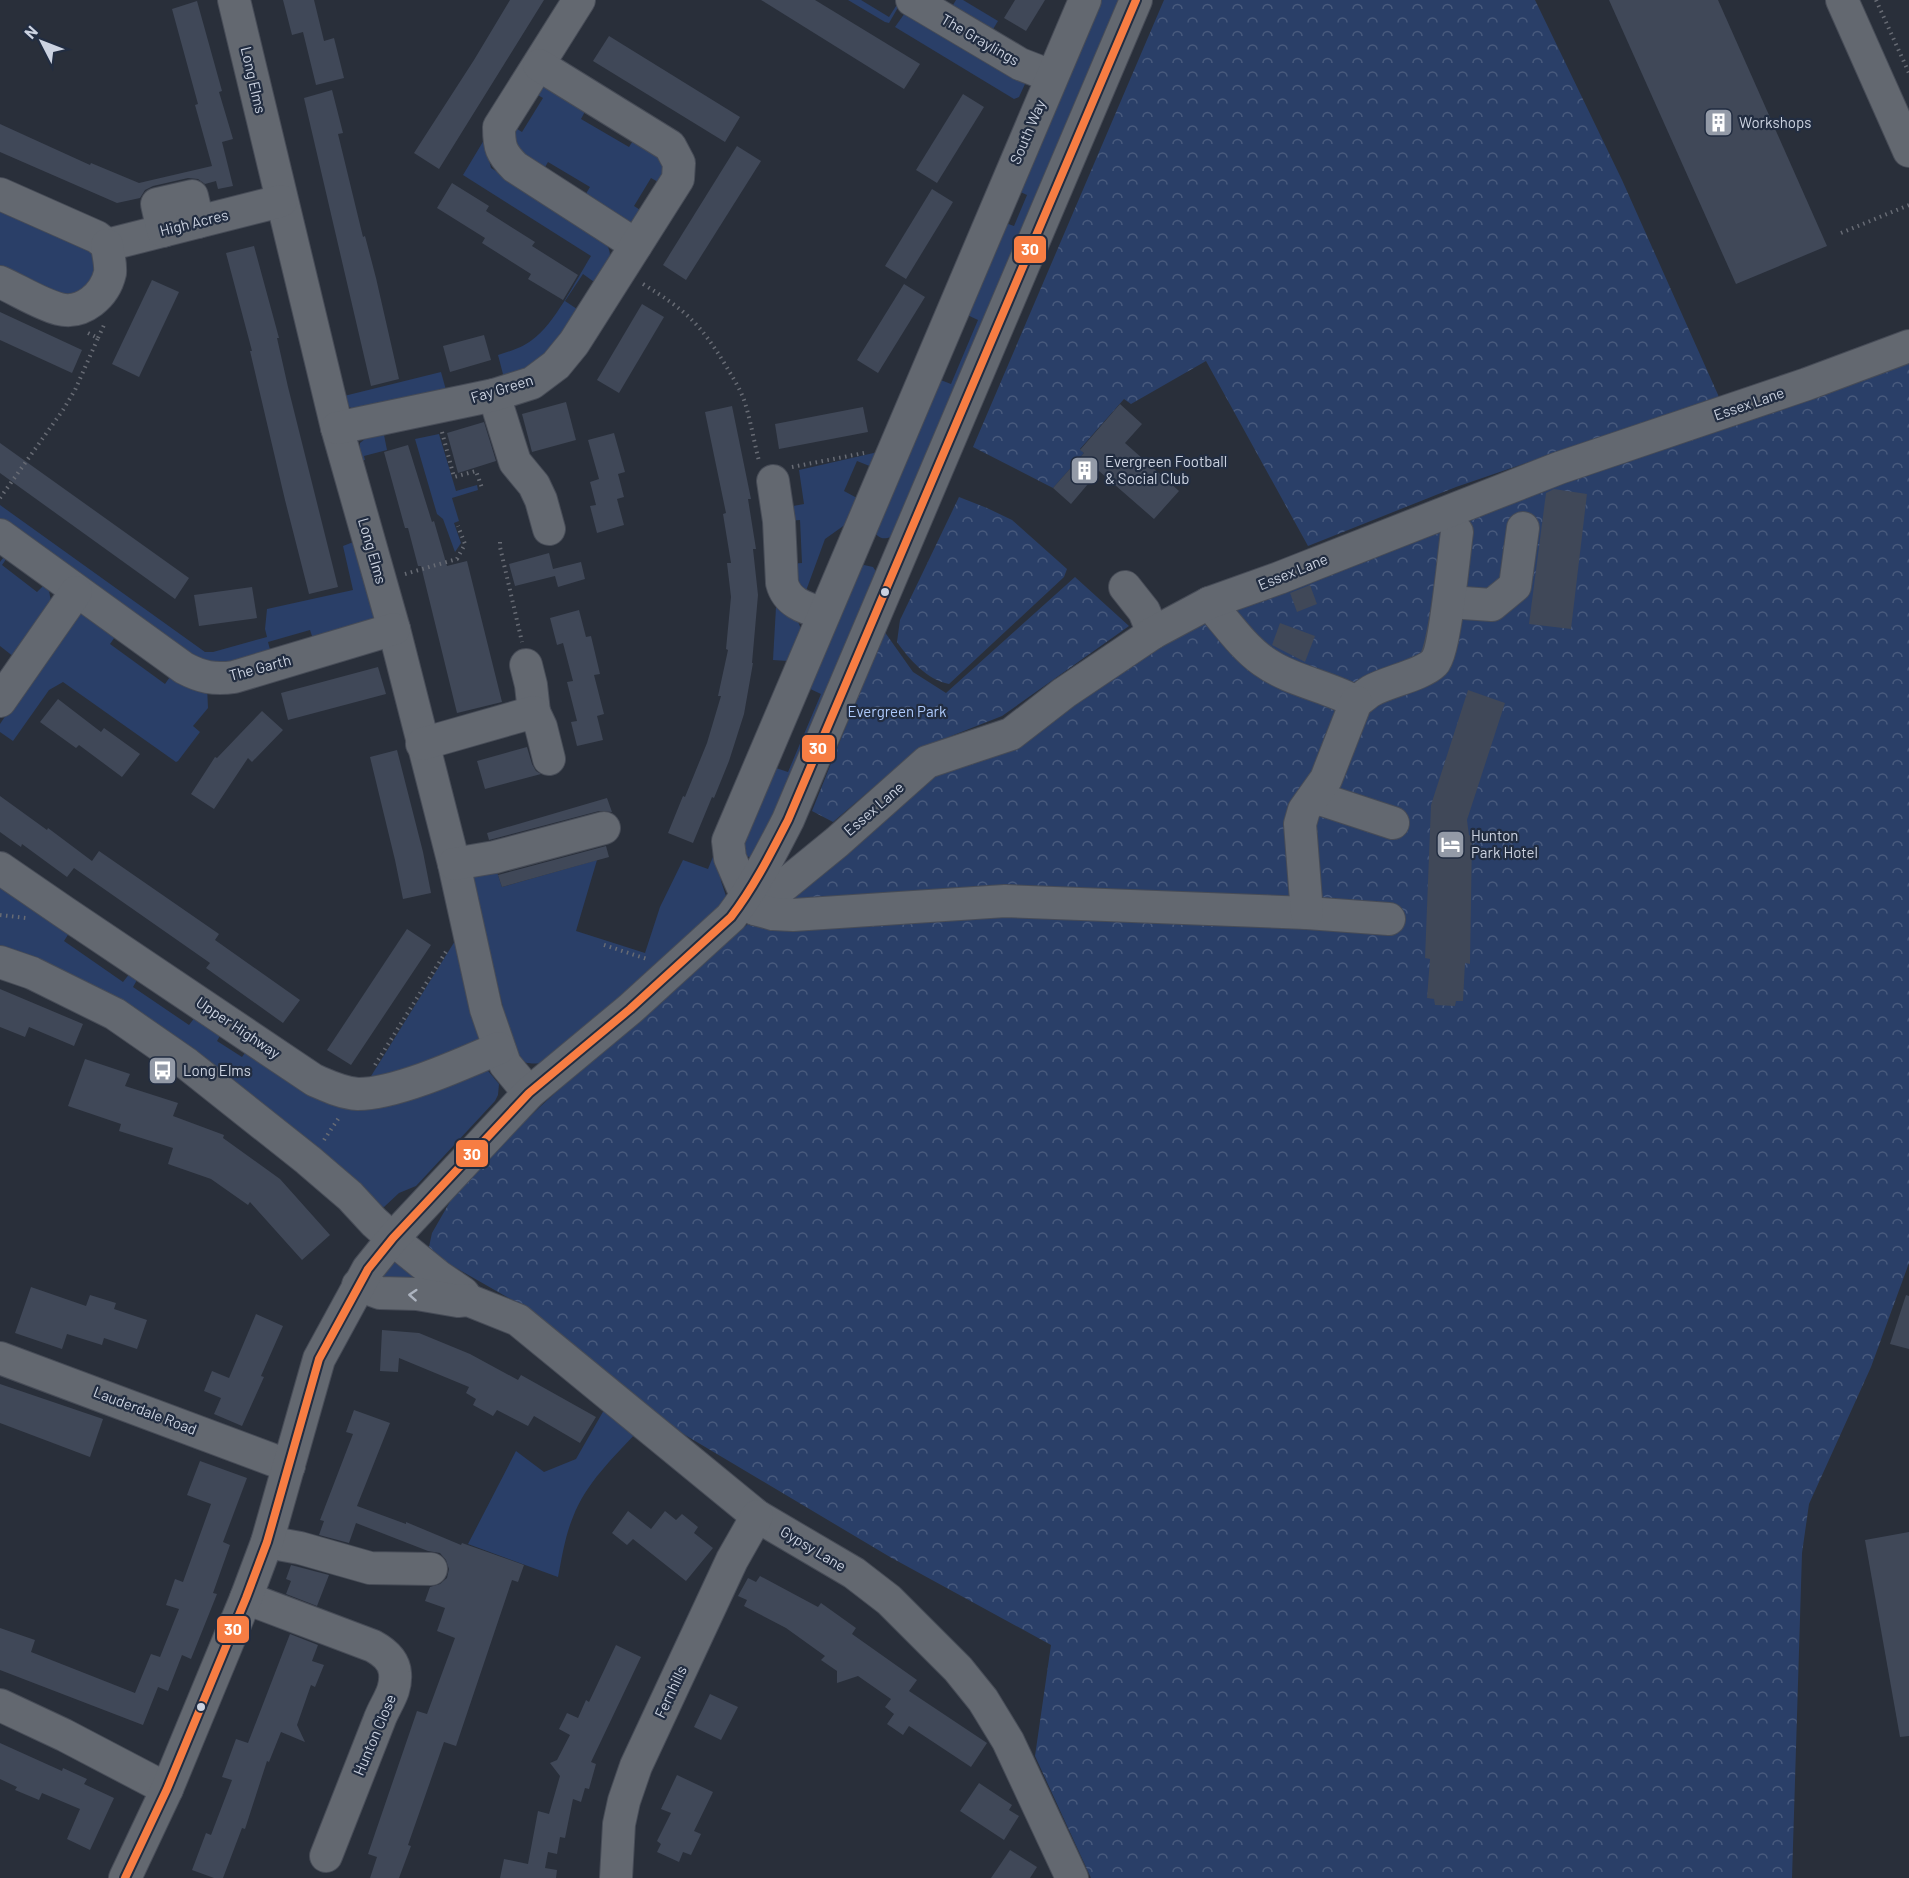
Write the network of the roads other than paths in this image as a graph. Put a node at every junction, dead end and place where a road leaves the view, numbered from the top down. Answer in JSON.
{"nodes":[{"id":1,"x":234,"y":0,"type":"edge"},
{"id":2,"x":579,"y":0,"type":"edge"},
{"id":3,"x":912,"y":0,"type":"edge"},
{"id":4,"x":1085,"y":0,"type":"edge"},
{"id":5,"x":1136,"y":0,"type":"edge"},
{"id":6,"x":1842,"y":0,"type":"edge"},
{"id":7,"x":539,"y":65,"type":"junction"},
{"id":8,"x":1051,"y":76,"type":"junction"},
{"id":9,"x":1909,"y":151,"type":"edge"},
{"id":10,"x":0,"y":194,"type":"edge"},
{"id":11,"x":281,"y":201,"type":"junction"},
{"id":12,"x":636,"y":244,"type":"junction"},
{"id":13,"x":107,"y":245,"type":"junction"},
{"id":14,"x":0,"y":282,"type":"edge"},
{"id":15,"x":1909,"y":346,"type":"edge"},
{"id":16,"x":494,"y":395,"type":"junction"},
{"id":17,"x":338,"y":428,"type":"junction"},
{"id":18,"x":772,"y":471,"type":"road end"},
{"id":19,"x":538,"y":511,"type":"dead end"},
{"id":20,"x":1523,"y":528,"type":"dead end"},
{"id":21,"x":1457,"y":532,"type":"dead end"},
{"id":22,"x":0,"y":535,"type":"edge"},
{"id":23,"x":854,"y":543,"type":"junction"},
{"id":24,"x":898,"y":561,"type":"junction"},
{"id":25,"x":1125,"y":587,"type":"dead end"},
{"id":26,"x":76,"y":592,"type":"junction"},
{"id":27,"x":1209,"y":603,"type":"junction"},
{"id":28,"x":1449,"y":603,"type":"junction"},
{"id":29,"x":824,"y":614,"type":"junction"},
{"id":30,"x":394,"y":629,"type":"junction"},
{"id":31,"x":1153,"y":633,"type":"junction"},
{"id":32,"x":526,"y":665,"type":"dead end"},
{"id":33,"x":0,"y":701,"type":"edge"},
{"id":34,"x":1356,"y":702,"type":"junction"},
{"id":35,"x":534,"y":712,"type":"junction"},
{"id":36,"x":422,"y":744,"type":"junction"},
{"id":37,"x":549,"y":759,"type":"dead end"},
{"id":38,"x":1314,"y":797,"type":"junction"},
{"id":39,"x":788,"y":820,"type":"junction"},
{"id":40,"x":1393,"y":823,"type":"dead end"},
{"id":41,"x":604,"y":828,"type":"dead end"},
{"id":42,"x":837,"y":842,"type":"junction"},
{"id":43,"x":454,"y":864,"type":"junction"},
{"id":44,"x":0,"y":868,"type":"edge"},
{"id":45,"x":743,"y":906,"type":"junction"},
{"id":46,"x":1307,"y":912,"type":"junction"},
{"id":47,"x":1389,"y":919,"type":"dead end"},
{"id":48,"x":0,"y":962,"type":"edge"},
{"id":49,"x":499,"y":1048,"type":"junction"},
{"id":50,"x":529,"y":1093,"type":"junction"},
{"id":51,"x":393,"y":1238,"type":"junction"},
{"id":52,"x":358,"y":1285,"type":"junction"},
{"id":53,"x":468,"y":1300,"type":"junction"},
{"id":54,"x":0,"y":1358,"type":"edge"},
{"id":55,"x":289,"y":1466,"type":"junction"},
{"id":56,"x":757,"y":1516,"type":"junction"},
{"id":57,"x":267,"y":1542,"type":"junction"},
{"id":58,"x":431,"y":1569,"type":"dead end"},
{"id":59,"x":246,"y":1598,"type":"junction"},
{"id":60,"x":0,"y":1705,"type":"edge"},
{"id":61,"x":167,"y":1789,"type":"junction"},
{"id":62,"x":326,"y":1856,"type":"dead end"},
{"id":63,"x":125,"y":1878,"type":"edge"},
{"id":64,"x":616,"y":1878,"type":"edge"},
{"id":65,"x":1072,"y":1878,"type":"edge"}],
"edges":[{"from":1,"to":11,"type":"street","name":"Long Elms"},
{"from":2,"to":7,"type":"street"},
{"from":3,"to":8,"type":"street","name":"The Graylings"},
{"from":4,"to":8,"type":"street","name":"South Way"},
{"from":5,"to":24,"type":"street"},
{"from":6,"to":9,"type":"street"},
{"from":7,"to":12,"type":"street"},
{"from":7,"to":12,"type":"street","name":"Fay Green"},
{"from":8,"to":23,"type":"street","name":"South Way"},
{"from":10,"to":13,"type":"street"},
{"from":11,"to":13,"type":"street","name":"High Acres"},
{"from":11,"to":17,"type":"street","name":"Long Elms"},
{"from":12,"to":16,"type":"street","name":"Fay Green"},
{"from":13,"to":14,"type":"street"},
{"from":15,"to":27,"type":"street","name":"Essex Lane"},
{"from":16,"to":17,"type":"street","name":"Fay Green"},
{"from":16,"to":19,"type":"street"},
{"from":17,"to":30,"type":"street","name":"Long Elms"},
{"from":18,"to":29,"type":"street"},
{"from":20,"to":28,"type":"street"},
{"from":21,"to":28,"type":"street"},
{"from":22,"to":26,"type":"street","name":"The Garth"},
{"from":23,"to":24,"type":"street"},
{"from":23,"to":29,"type":"street","name":"South Way"},
{"from":24,"to":39,"type":"street"},
{"from":25,"to":31,"type":"street"},
{"from":26,"to":30,"type":"street","name":"The Garth"},
{"from":26,"to":33,"type":"street"},
{"from":27,"to":31,"type":"street","name":"Essex Lane"},
{"from":27,"to":34,"type":"street"},
{"from":28,"to":34,"type":"street"},
{"from":29,"to":45,"type":"street","name":"South Way"},
{"from":30,"to":36,"type":"street","name":"Long Elms"},
{"from":31,"to":42,"type":"street","name":"Essex Lane"},
{"from":32,"to":35,"type":"street"},
{"from":34,"to":38,"type":"street"},
{"from":35,"to":36,"type":"street"},
{"from":35,"to":37,"type":"street"},
{"from":36,"to":43,"type":"street","name":"Long Elms"},
{"from":38,"to":40,"type":"street"},
{"from":38,"to":46,"type":"street"},
{"from":39,"to":42,"type":"street"},
{"from":39,"to":45,"type":"street"},
{"from":41,"to":43,"type":"street"},
{"from":42,"to":45,"type":"street","name":"Essex Lane"},
{"from":43,"to":49,"type":"street","name":"Long Elms"},
{"from":44,"to":49,"type":"street","name":"Upper Highway"},
{"from":45,"to":46,"type":"street"},
{"from":45,"to":50,"type":"street"},
{"from":46,"to":47,"type":"street"},
{"from":48,"to":51,"type":"street"},
{"from":49,"to":50,"type":"street","name":"Long Elms"},
{"from":50,"to":51,"type":"street"},
{"from":51,"to":52,"type":"street"},
{"from":51,"to":53,"type":"street","name":"Gypsy Lane"},
{"from":53,"to":52,"type":"street","name":"Gypsy Lane","one_way":true},
{"from":52,"to":55,"type":"street"},
{"from":53,"to":56,"type":"street","name":"Gypsy Lane"},
{"from":54,"to":55,"type":"street","name":"Lauderdale Road"},
{"from":55,"to":57,"type":"street"},
{"from":56,"to":64,"type":"street","name":"Fernhills"},
{"from":56,"to":65,"type":"street","name":"Gypsy Lane"},
{"from":57,"to":58,"type":"street"},
{"from":57,"to":59,"type":"street"},
{"from":59,"to":61,"type":"street"},
{"from":59,"to":62,"type":"street","name":"Hunton Close"},
{"from":60,"to":61,"type":"street"},
{"from":61,"to":63,"type":"street"}]}
